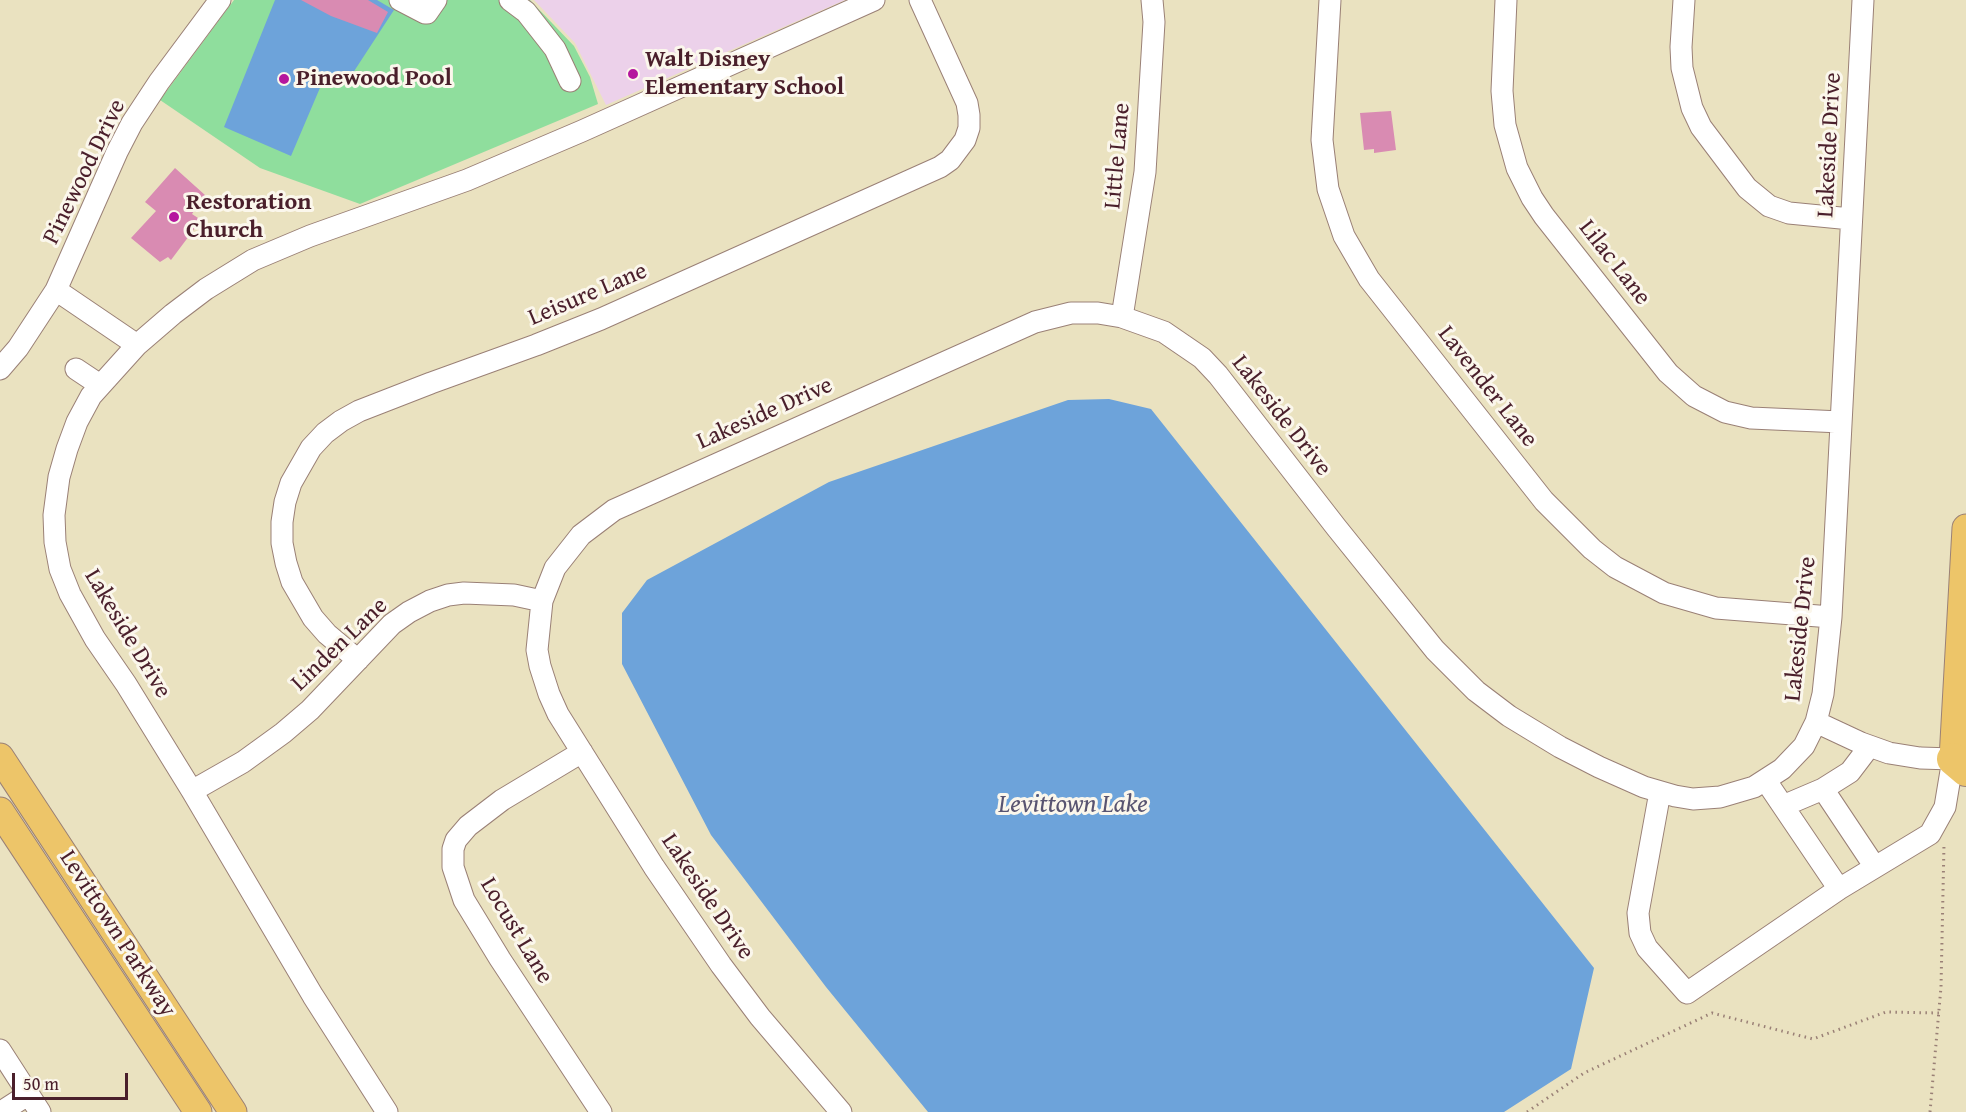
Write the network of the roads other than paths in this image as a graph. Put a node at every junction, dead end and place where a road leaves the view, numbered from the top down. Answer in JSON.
{"nodes":[{"id":1,"x":220,"y":0,"type":"edge"},
{"id":2,"x":400,"y":0,"type":"edge"},
{"id":3,"x":436,"y":0,"type":"edge"},
{"id":4,"x":510,"y":0,"type":"edge"},
{"id":5,"x":874,"y":0,"type":"edge"},
{"id":6,"x":920,"y":0,"type":"edge"},
{"id":7,"x":1152,"y":0,"type":"edge"},
{"id":8,"x":1330,"y":0,"type":"edge"},
{"id":9,"x":1506,"y":0,"type":"edge"},
{"id":10,"x":1684,"y":0,"type":"edge"},
{"id":11,"x":1863,"y":0,"type":"edge"},
{"id":12,"x":570,"y":81,"type":"dead end"},
{"id":13,"x":1851,"y":219,"type":"junction"},
{"id":14,"x":56,"y":290,"type":"junction"},
{"id":15,"x":1122,"y":316,"type":"junction"},
{"id":16,"x":137,"y":345,"type":"junction"},
{"id":17,"x":0,"y":369,"type":"edge"},
{"id":18,"x":76,"y":369,"type":"dead end"},
{"id":19,"x":100,"y":385,"type":"junction"},
{"id":20,"x":1841,"y":422,"type":"junction"},
{"id":21,"x":1966,"y":528,"type":"edge"},
{"id":22,"x":542,"y":601,"type":"junction"},
{"id":23,"x":1831,"y":617,"type":"junction"},
{"id":24,"x":358,"y":660,"type":"junction"},
{"id":25,"x":1816,"y":722,"type":"junction"},
{"id":26,"x":1869,"y":747,"type":"junction"},
{"id":27,"x":582,"y":752,"type":"junction"},
{"id":28,"x":0,"y":757,"type":"edge"},
{"id":29,"x":1959,"y":765,"type":"edge"},
{"id":30,"x":1766,"y":781,"type":"junction"},
{"id":31,"x":1823,"y":789,"type":"junction"},
{"id":32,"x":192,"y":791,"type":"junction"},
{"id":33,"x":1660,"y":792,"type":"junction"},
{"id":34,"x":1783,"y":806,"type":"junction"},
{"id":35,"x":0,"y":811,"type":"edge"},
{"id":36,"x":1875,"y":867,"type":"junction"},
{"id":37,"x":1839,"y":889,"type":"junction"},
{"id":38,"x":0,"y":1050,"type":"edge"},
{"id":39,"x":28,"y":1094,"type":"junction"},
{"id":40,"x":1,"y":1112,"type":"edge"},
{"id":41,"x":40,"y":1112,"type":"edge"},
{"id":42,"x":198,"y":1112,"type":"edge"},
{"id":43,"x":233,"y":1112,"type":"edge"},
{"id":44,"x":387,"y":1112,"type":"edge"},
{"id":45,"x":601,"y":1112,"type":"edge"},
{"id":46,"x":841,"y":1112,"type":"edge"}],
"edges":[{"from":1,"to":14,"type":"street","name":"Pinewood Drive"},
{"from":2,"to":3,"type":"street"},
{"from":4,"to":12,"type":"street"},
{"from":5,"to":16,"type":"street","name":"Lakeside Drive"},
{"from":6,"to":24,"type":"street","name":"Leisure Lane"},
{"from":7,"to":15,"type":"street","name":"Little Lane"},
{"from":8,"to":23,"type":"street","name":"Lavender Lane"},
{"from":9,"to":20,"type":"street","name":"Lilac Lane"},
{"from":10,"to":13,"type":"street"},
{"from":11,"to":13,"type":"street","name":"Lakeside Drive"},
{"from":13,"to":20,"type":"street","name":"Lakeside Drive"},
{"from":14,"to":16,"type":"street"},
{"from":14,"to":17,"type":"street","name":"Pinewood Drive"},
{"from":15,"to":22,"type":"street","name":"Lakeside Drive"},
{"from":15,"to":33,"type":"street","name":"Lakeside Drive"},
{"from":16,"to":19,"type":"street","name":"Lakeside Drive"},
{"from":18,"to":19,"type":"street"},
{"from":19,"to":32,"type":"street","name":"Lakeside Drive"},
{"from":20,"to":23,"type":"street","name":"Lakeside Drive"},
{"from":21,"to":29,"type":"main road"},
{"from":22,"to":24,"type":"street","name":"Linden Lane"},
{"from":22,"to":27,"type":"street","name":"Lakeside Drive"},
{"from":23,"to":25,"type":"street","name":"Lakeside Drive"},
{"from":24,"to":32,"type":"street","name":"Linden Lane"},
{"from":25,"to":26,"type":"street"},
{"from":25,"to":30,"type":"street","name":"Lakeside Drive"},
{"from":26,"to":29,"type":"street"},
{"from":26,"to":31,"type":"street"},
{"from":27,"to":45,"type":"street","name":"Locust Lane"},
{"from":27,"to":46,"type":"street","name":"Lakeside Drive"},
{"from":28,"to":43,"type":"main road","name":"Levittown Parkway"},
{"from":29,"to":36,"type":"street"},
{"from":30,"to":33,"type":"street","name":"Lakeside Drive"},
{"from":30,"to":34,"type":"street"},
{"from":31,"to":34,"type":"street"},
{"from":31,"to":36,"type":"street"},
{"from":32,"to":44,"type":"street","name":"Lakeside Drive"},
{"from":33,"to":37,"type":"street"},
{"from":34,"to":37,"type":"street"},
{"from":35,"to":42,"type":"main road","name":"Levittown Parkway"},
{"from":36,"to":37,"type":"street"},
{"from":38,"to":39,"type":"street"},
{"from":39,"to":40,"type":"street"},
{"from":39,"to":41,"type":"street"}]}
